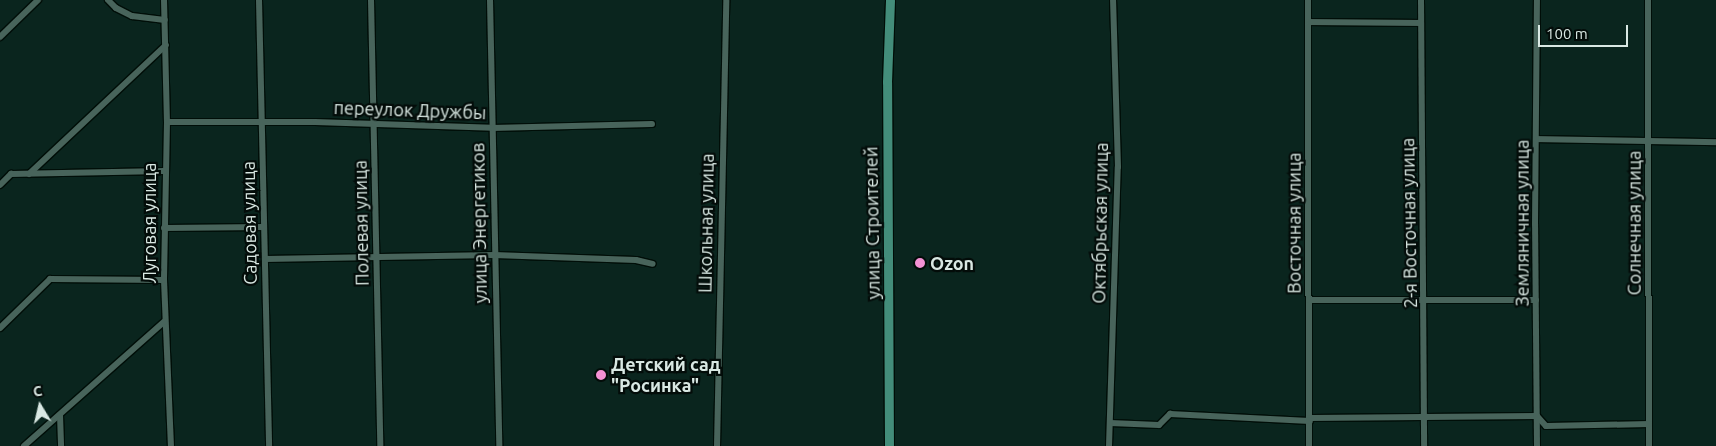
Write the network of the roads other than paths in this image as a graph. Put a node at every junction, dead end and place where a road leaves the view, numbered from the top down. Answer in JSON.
{"nodes":[{"id":1,"x":38,"y":0,"type":"edge"},
{"id":2,"x":108,"y":0,"type":"edge"},
{"id":3,"x":164,"y":0,"type":"edge"},
{"id":4,"x":259,"y":0,"type":"edge"},
{"id":5,"x":370,"y":0,"type":"edge"},
{"id":6,"x":490,"y":0,"type":"edge"},
{"id":7,"x":726,"y":0,"type":"edge"},
{"id":8,"x":890,"y":0,"type":"edge"},
{"id":9,"x":1114,"y":0,"type":"edge"},
{"id":10,"x":1308,"y":0,"type":"edge"},
{"id":11,"x":1421,"y":0,"type":"edge"},
{"id":12,"x":1537,"y":0,"type":"edge"},
{"id":13,"x":1648,"y":0,"type":"edge"},
{"id":14,"x":165,"y":20,"type":"junction"},
{"id":15,"x":1309,"y":22,"type":"junction"},
{"id":16,"x":1421,"y":23,"type":"junction"},
{"id":17,"x":0,"y":37,"type":"edge"},
{"id":18,"x":166,"y":45,"type":"junction"},
{"id":19,"x":167,"y":122,"type":"junction"},
{"id":20,"x":261,"y":122,"type":"junction"},
{"id":21,"x":652,"y":124,"type":"dead end"},
{"id":22,"x":373,"y":126,"type":"junction"},
{"id":23,"x":492,"y":128,"type":"junction"},
{"id":24,"x":1536,"y":139,"type":"junction"},
{"id":25,"x":1649,"y":141,"type":"junction"},
{"id":26,"x":1716,"y":142,"type":"edge"},
{"id":27,"x":164,"y":171,"type":"junction"},
{"id":28,"x":29,"y":174,"type":"junction"},
{"id":29,"x":0,"y":185,"type":"edge"},
{"id":30,"x":264,"y":227,"type":"junction"},
{"id":31,"x":164,"y":228,"type":"junction"},
{"id":32,"x":494,"y":255,"type":"junction"},
{"id":33,"x":265,"y":259,"type":"junction"},
{"id":34,"x":377,"y":259,"type":"junction"},
{"id":35,"x":653,"y":264,"type":"dead end"},
{"id":36,"x":164,"y":280,"type":"junction"},
{"id":37,"x":1309,"y":300,"type":"junction"},
{"id":38,"x":1536,"y":300,"type":"junction"},
{"id":39,"x":1426,"y":301,"type":"junction"},
{"id":40,"x":165,"y":321,"type":"junction"},
{"id":41,"x":0,"y":328,"type":"edge"},
{"id":42,"x":60,"y":415,"type":"junction"},
{"id":43,"x":1537,"y":416,"type":"junction"},
{"id":44,"x":1310,"y":419,"type":"junction"},
{"id":45,"x":1425,"y":419,"type":"junction"},
{"id":46,"x":1110,"y":423,"type":"junction"},
{"id":47,"x":1649,"y":424,"type":"junction"},
{"id":48,"x":24,"y":446,"type":"edge"},
{"id":49,"x":61,"y":446,"type":"edge"},
{"id":50,"x":170,"y":446,"type":"edge"},
{"id":51,"x":269,"y":446,"type":"edge"},
{"id":52,"x":380,"y":446,"type":"edge"},
{"id":53,"x":499,"y":446,"type":"edge"},
{"id":54,"x":717,"y":446,"type":"edge"},
{"id":55,"x":888,"y":446,"type":"edge"},
{"id":56,"x":1109,"y":446,"type":"edge"},
{"id":57,"x":1309,"y":446,"type":"edge"},
{"id":58,"x":1424,"y":446,"type":"edge"},
{"id":59,"x":1537,"y":446,"type":"edge"},
{"id":60,"x":1649,"y":446,"type":"edge"}],
"edges":[{"from":1,"to":17,"type":"street"},
{"from":2,"to":14,"type":"street"},
{"from":3,"to":14,"type":"street","name":"Луговая улица"},
{"from":4,"to":20,"type":"street","name":"Садовая улица"},
{"from":5,"to":22,"type":"street","name":"Полевая улица"},
{"from":6,"to":23,"type":"street","name":"улица Энергетиков"},
{"from":7,"to":54,"type":"street","name":"Школьная улица"},
{"from":8,"to":55,"type":"main road","name":"улица Строителей"},
{"from":9,"to":46,"type":"street","name":"Октябрьская улица"},
{"from":10,"to":15,"type":"street","name":"Восточная улица"},
{"from":11,"to":16,"type":"street","name":"2-я Восточная улица"},
{"from":12,"to":24,"type":"street","name":"Земляничная улица"},
{"from":13,"to":25,"type":"street","name":"Солнечная улица"},
{"from":14,"to":18,"type":"street","name":"Луговая улица"},
{"from":15,"to":16,"type":"street"},
{"from":15,"to":37,"type":"street","name":"Восточная улица"},
{"from":16,"to":39,"type":"street","name":"2-я Восточная улица"},
{"from":18,"to":19,"type":"street","name":"Луговая улица"},
{"from":18,"to":28,"type":"street"},
{"from":19,"to":20,"type":"street","name":"переулок Дружбы"},
{"from":19,"to":27,"type":"street","name":"Луговая улица"},
{"from":20,"to":22,"type":"street","name":"переулок Дружбы"},
{"from":20,"to":30,"type":"street","name":"Садовая улица"},
{"from":21,"to":23,"type":"street","name":"переулок Дружбы"},
{"from":22,"to":23,"type":"street","name":"переулок Дружбы"},
{"from":22,"to":34,"type":"street","name":"Полевая улица"},
{"from":23,"to":32,"type":"street","name":"улица Энергетиков"},
{"from":24,"to":25,"type":"street"},
{"from":24,"to":38,"type":"street","name":"Земляничная улица"},
{"from":25,"to":26,"type":"street"},
{"from":25,"to":47,"type":"street","name":"Солнечная улица"},
{"from":27,"to":28,"type":"street"},
{"from":27,"to":31,"type":"street","name":"Луговая улица"},
{"from":28,"to":29,"type":"street"},
{"from":30,"to":31,"type":"street"},
{"from":30,"to":33,"type":"street","name":"Садовая улица"},
{"from":31,"to":36,"type":"street","name":"Луговая улица"},
{"from":32,"to":34,"type":"street"},
{"from":32,"to":35,"type":"street"},
{"from":32,"to":53,"type":"street","name":"улица Энергетиков"},
{"from":33,"to":34,"type":"street"},
{"from":33,"to":51,"type":"street","name":"Садовая улица"},
{"from":34,"to":52,"type":"street","name":"Полевая улица"},
{"from":36,"to":40,"type":"street","name":"Луговая улица"},
{"from":36,"to":41,"type":"street"},
{"from":37,"to":39,"type":"street"},
{"from":37,"to":44,"type":"street","name":"Восточная улица"},
{"from":38,"to":39,"type":"street"},
{"from":38,"to":43,"type":"street","name":"Земляничная улица"},
{"from":39,"to":45,"type":"street","name":"2-я Восточная улица"},
{"from":40,"to":42,"type":"street"},
{"from":40,"to":50,"type":"street","name":"Луговая улица"},
{"from":42,"to":48,"type":"street"},
{"from":42,"to":49,"type":"street"},
{"from":43,"to":45,"type":"street"},
{"from":43,"to":47,"type":"street"},
{"from":43,"to":59,"type":"street","name":"Земляничная улица"},
{"from":44,"to":45,"type":"street"},
{"from":44,"to":46,"type":"street"},
{"from":44,"to":57,"type":"street","name":"Восточная улица"},
{"from":45,"to":58,"type":"street","name":"2-я Восточная улица"},
{"from":46,"to":56,"type":"street","name":"Октябрьская улица"},
{"from":47,"to":60,"type":"street","name":"Солнечная улица"}]}
